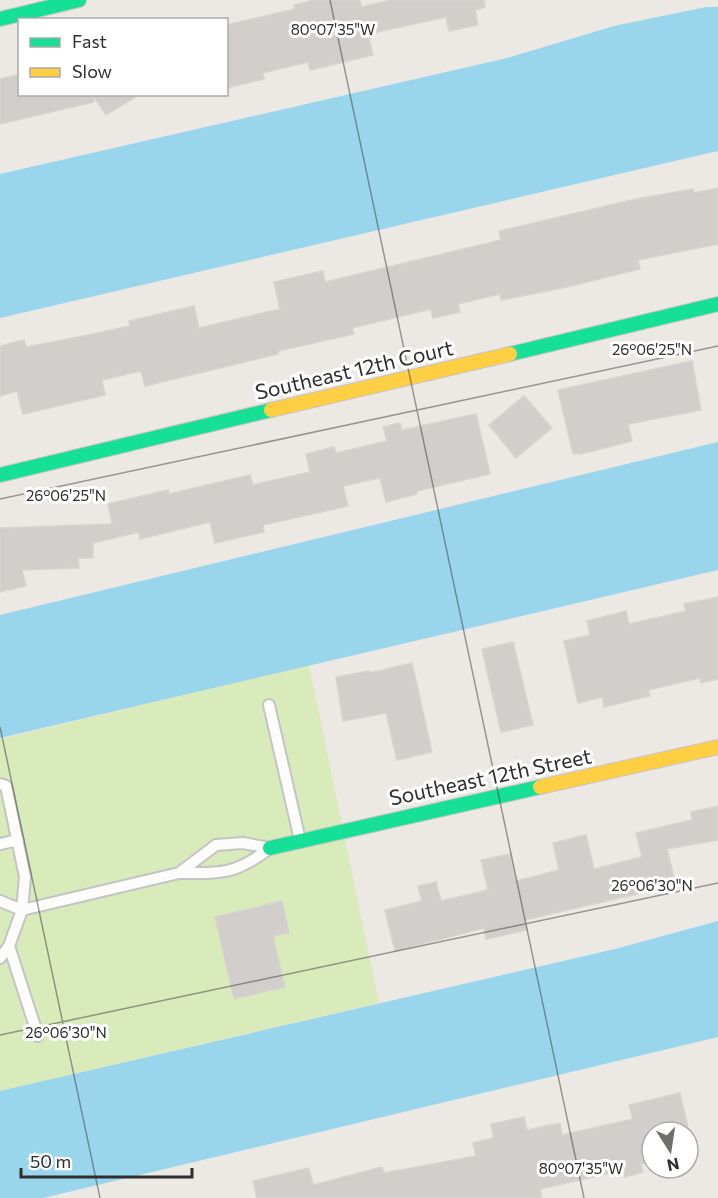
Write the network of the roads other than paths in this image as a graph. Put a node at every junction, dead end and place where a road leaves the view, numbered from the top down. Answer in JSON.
{"nodes":[{"id":1,"x":79,"y":0,"type":"edge"},
{"id":2,"x":0,"y":19,"type":"edge"},
{"id":3,"x":718,"y":304,"type":"edge"},
{"id":4,"x":0,"y":475,"type":"edge"},
{"id":5,"x":269,"y":705,"type":"dead end"},
{"id":6,"x":718,"y":747,"type":"edge"},
{"id":7,"x":0,"y":784,"type":"edge"},
{"id":8,"x":18,"y":840,"type":"junction"},
{"id":9,"x":300,"y":841,"type":"junction"},
{"id":10,"x":0,"y":844,"type":"edge"},
{"id":11,"x":270,"y":848,"type":"junction"},
{"id":12,"x":179,"y":873,"type":"junction"},
{"id":13,"x":0,"y":901,"type":"edge"},
{"id":14,"x":22,"y":910,"type":"junction"},
{"id":15,"x":9,"y":946,"type":"junction"},
{"id":16,"x":0,"y":958,"type":"edge"},
{"id":17,"x":38,"y":1036,"type":"dead end"}],
"edges":[{"from":1,"to":2,"type":"street"},
{"from":3,"to":4,"type":"street","name":"Southeast 12th Court"},
{"from":5,"to":9,"type":"lane"},
{"from":6,"to":9,"type":"street","name":"Southeast 12th Street"},
{"from":7,"to":8,"type":"lane"},
{"from":8,"to":10,"type":"lane"},
{"from":8,"to":14,"type":"lane"},
{"from":9,"to":11,"type":"street","name":"Southeast 12th Street"},
{"from":11,"to":12,"type":"lane"},
{"from":11,"to":12,"type":"lane"},
{"from":12,"to":14,"type":"lane"},
{"from":13,"to":14,"type":"lane"},
{"from":14,"to":15,"type":"lane"},
{"from":15,"to":16,"type":"lane"},
{"from":15,"to":17,"type":"lane"}]}
